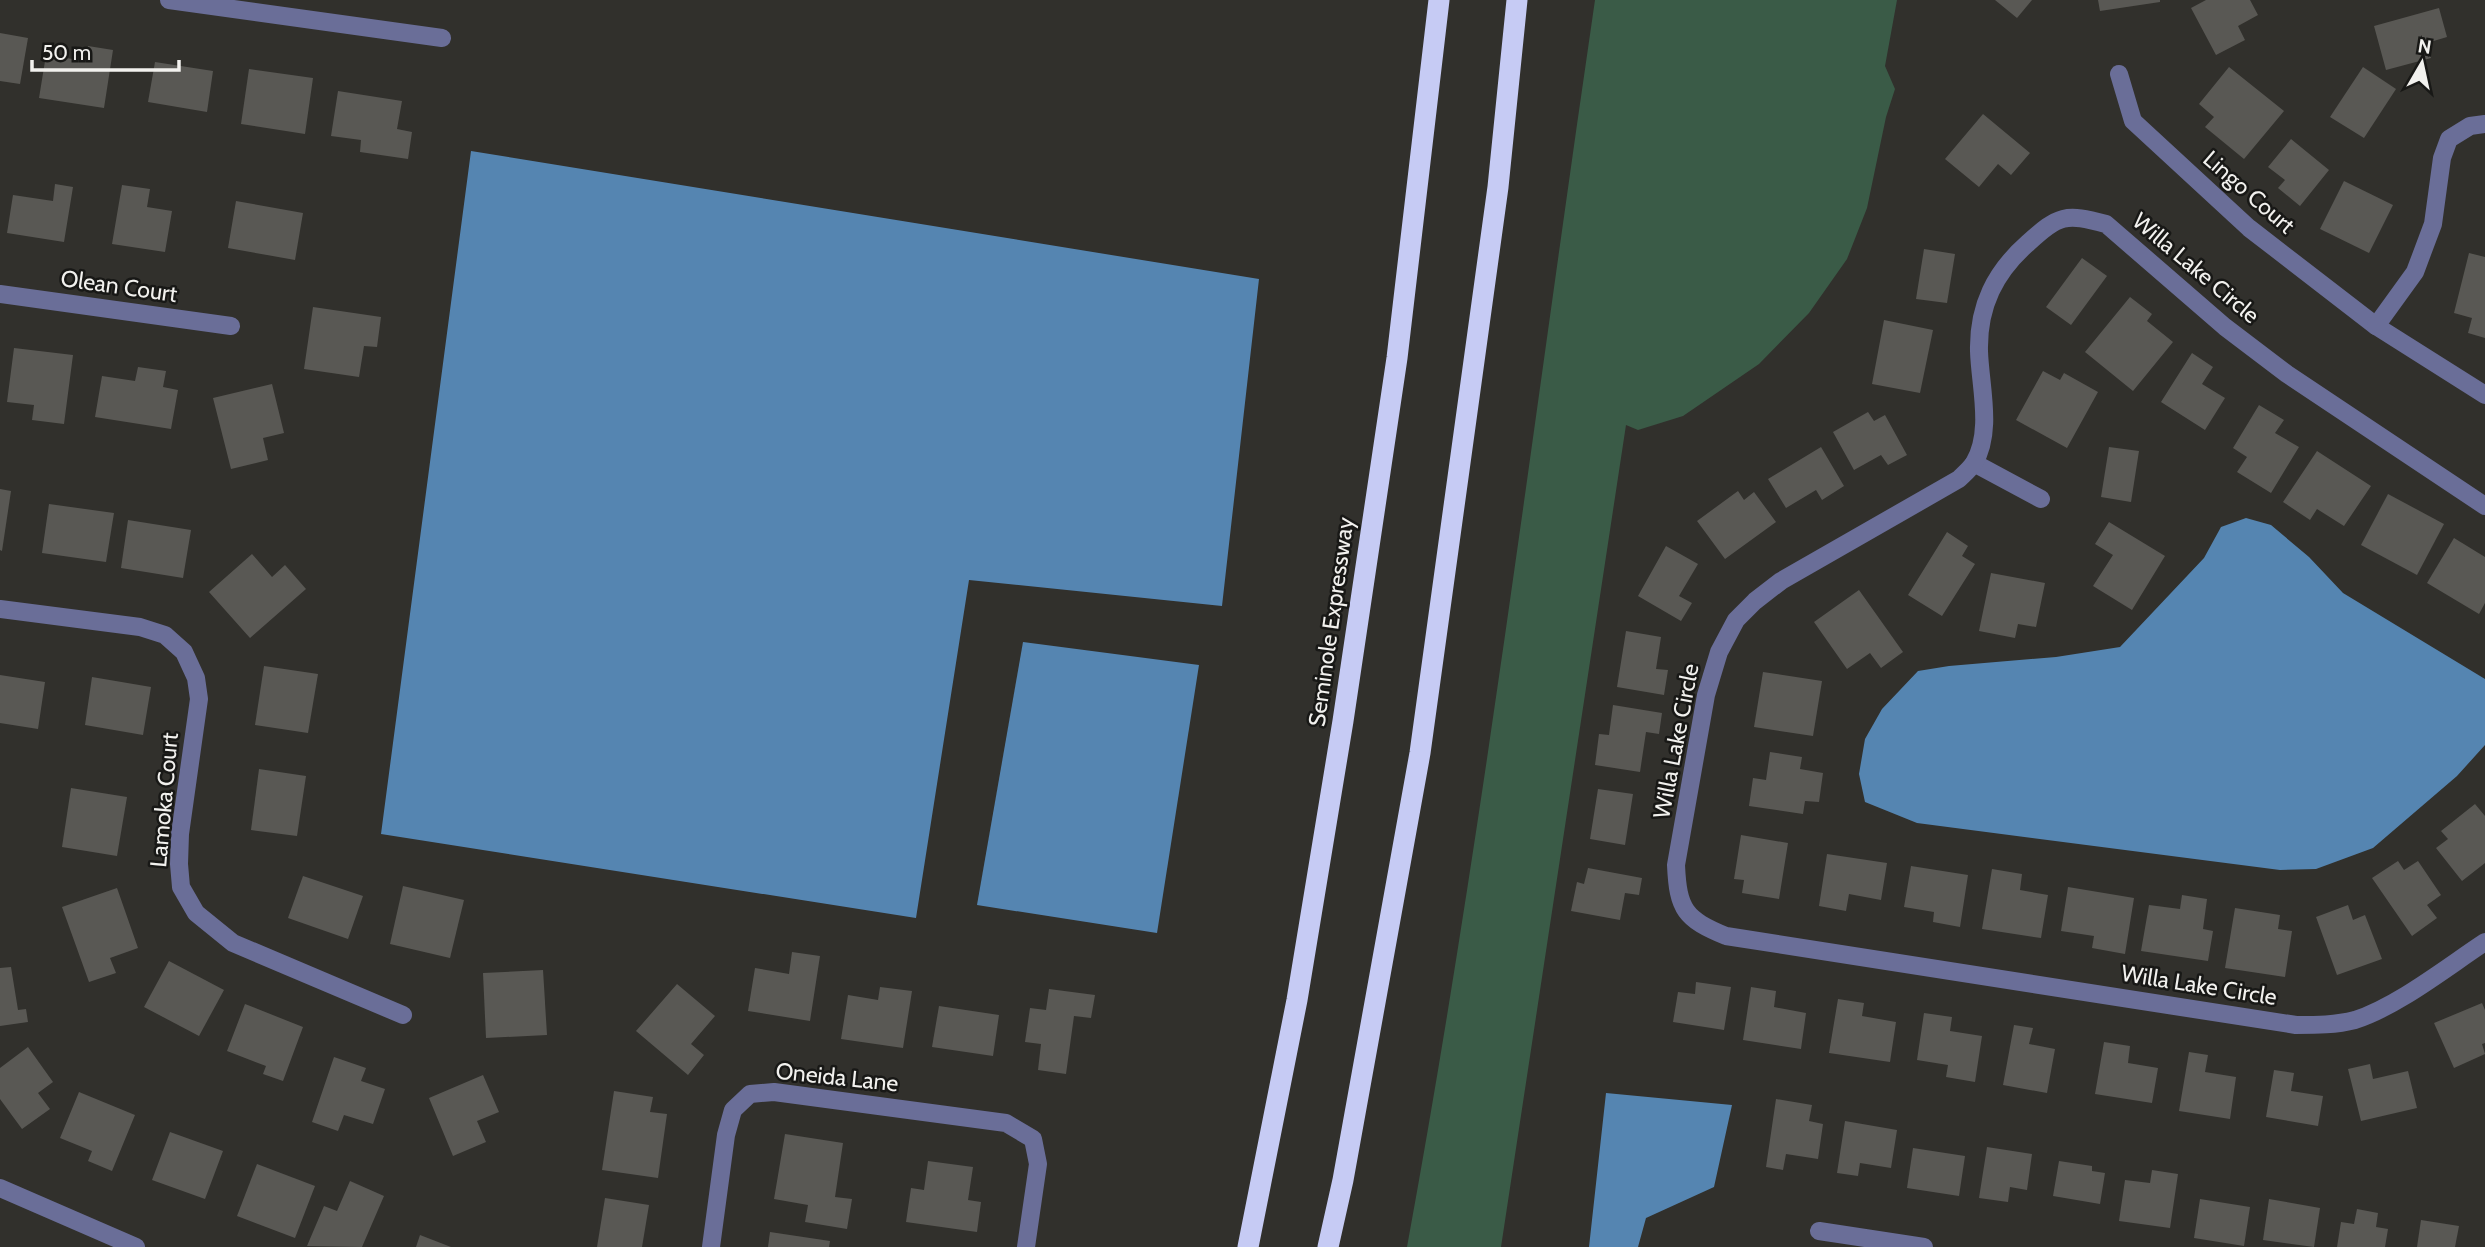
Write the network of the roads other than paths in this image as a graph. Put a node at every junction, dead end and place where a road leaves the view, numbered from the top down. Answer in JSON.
{"nodes":[{"id":1,"x":169,"y":0,"type":"edge"},
{"id":2,"x":1439,"y":0,"type":"edge"},
{"id":3,"x":1517,"y":0,"type":"edge"},
{"id":4,"x":293,"y":9,"type":"edge"},
{"id":5,"x":442,"y":38,"type":"dead end"},
{"id":6,"x":2119,"y":74,"type":"dead end"},
{"id":7,"x":2485,"y":124,"type":"edge"},
{"id":8,"x":0,"y":294,"type":"edge"},
{"id":9,"x":231,"y":326,"type":"dead end"},
{"id":10,"x":2376,"y":326,"type":"junction"},
{"id":11,"x":2485,"y":395,"type":"edge"},
{"id":12,"x":1974,"y":463,"type":"junction"},
{"id":13,"x":2041,"y":499,"type":"dead end"},
{"id":14,"x":2485,"y":506,"type":"edge"},
{"id":15,"x":0,"y":609,"type":"edge"},
{"id":16,"x":2485,"y":942,"type":"edge"},
{"id":17,"x":403,"y":1015,"type":"dead end"},
{"id":18,"x":0,"y":1188,"type":"edge"},
{"id":19,"x":1819,"y":1231,"type":"dead end"},
{"id":20,"x":136,"y":1247,"type":"edge"},
{"id":21,"x":710,"y":1247,"type":"edge"},
{"id":22,"x":1026,"y":1247,"type":"edge"},
{"id":23,"x":1248,"y":1247,"type":"edge"},
{"id":24,"x":1328,"y":1247,"type":"edge"},
{"id":25,"x":1924,"y":1247,"type":"edge"}],
"edges":[{"from":1,"to":4,"type":"street"},
{"from":2,"to":23,"type":"highway","name":"Seminole Expressway"},
{"from":3,"to":24,"type":"highway"},
{"from":4,"to":5,"type":"street"},
{"from":6,"to":10,"type":"street","name":"Lingo Court"},
{"from":7,"to":10,"type":"street"},
{"from":8,"to":9,"type":"street","name":"Olean Court"},
{"from":10,"to":11,"type":"street","name":"Lingo Court"},
{"from":12,"to":13,"type":"street"},
{"from":12,"to":14,"type":"street","name":"Willa Lake Circle"},
{"from":12,"to":16,"type":"street","name":"Willa Lake Circle"},
{"from":15,"to":17,"type":"street","name":"Lamoka Court"},
{"from":18,"to":20,"type":"street"},
{"from":19,"to":25,"type":"street"},
{"from":21,"to":22,"type":"street","name":"Oneida Lane"}]}
